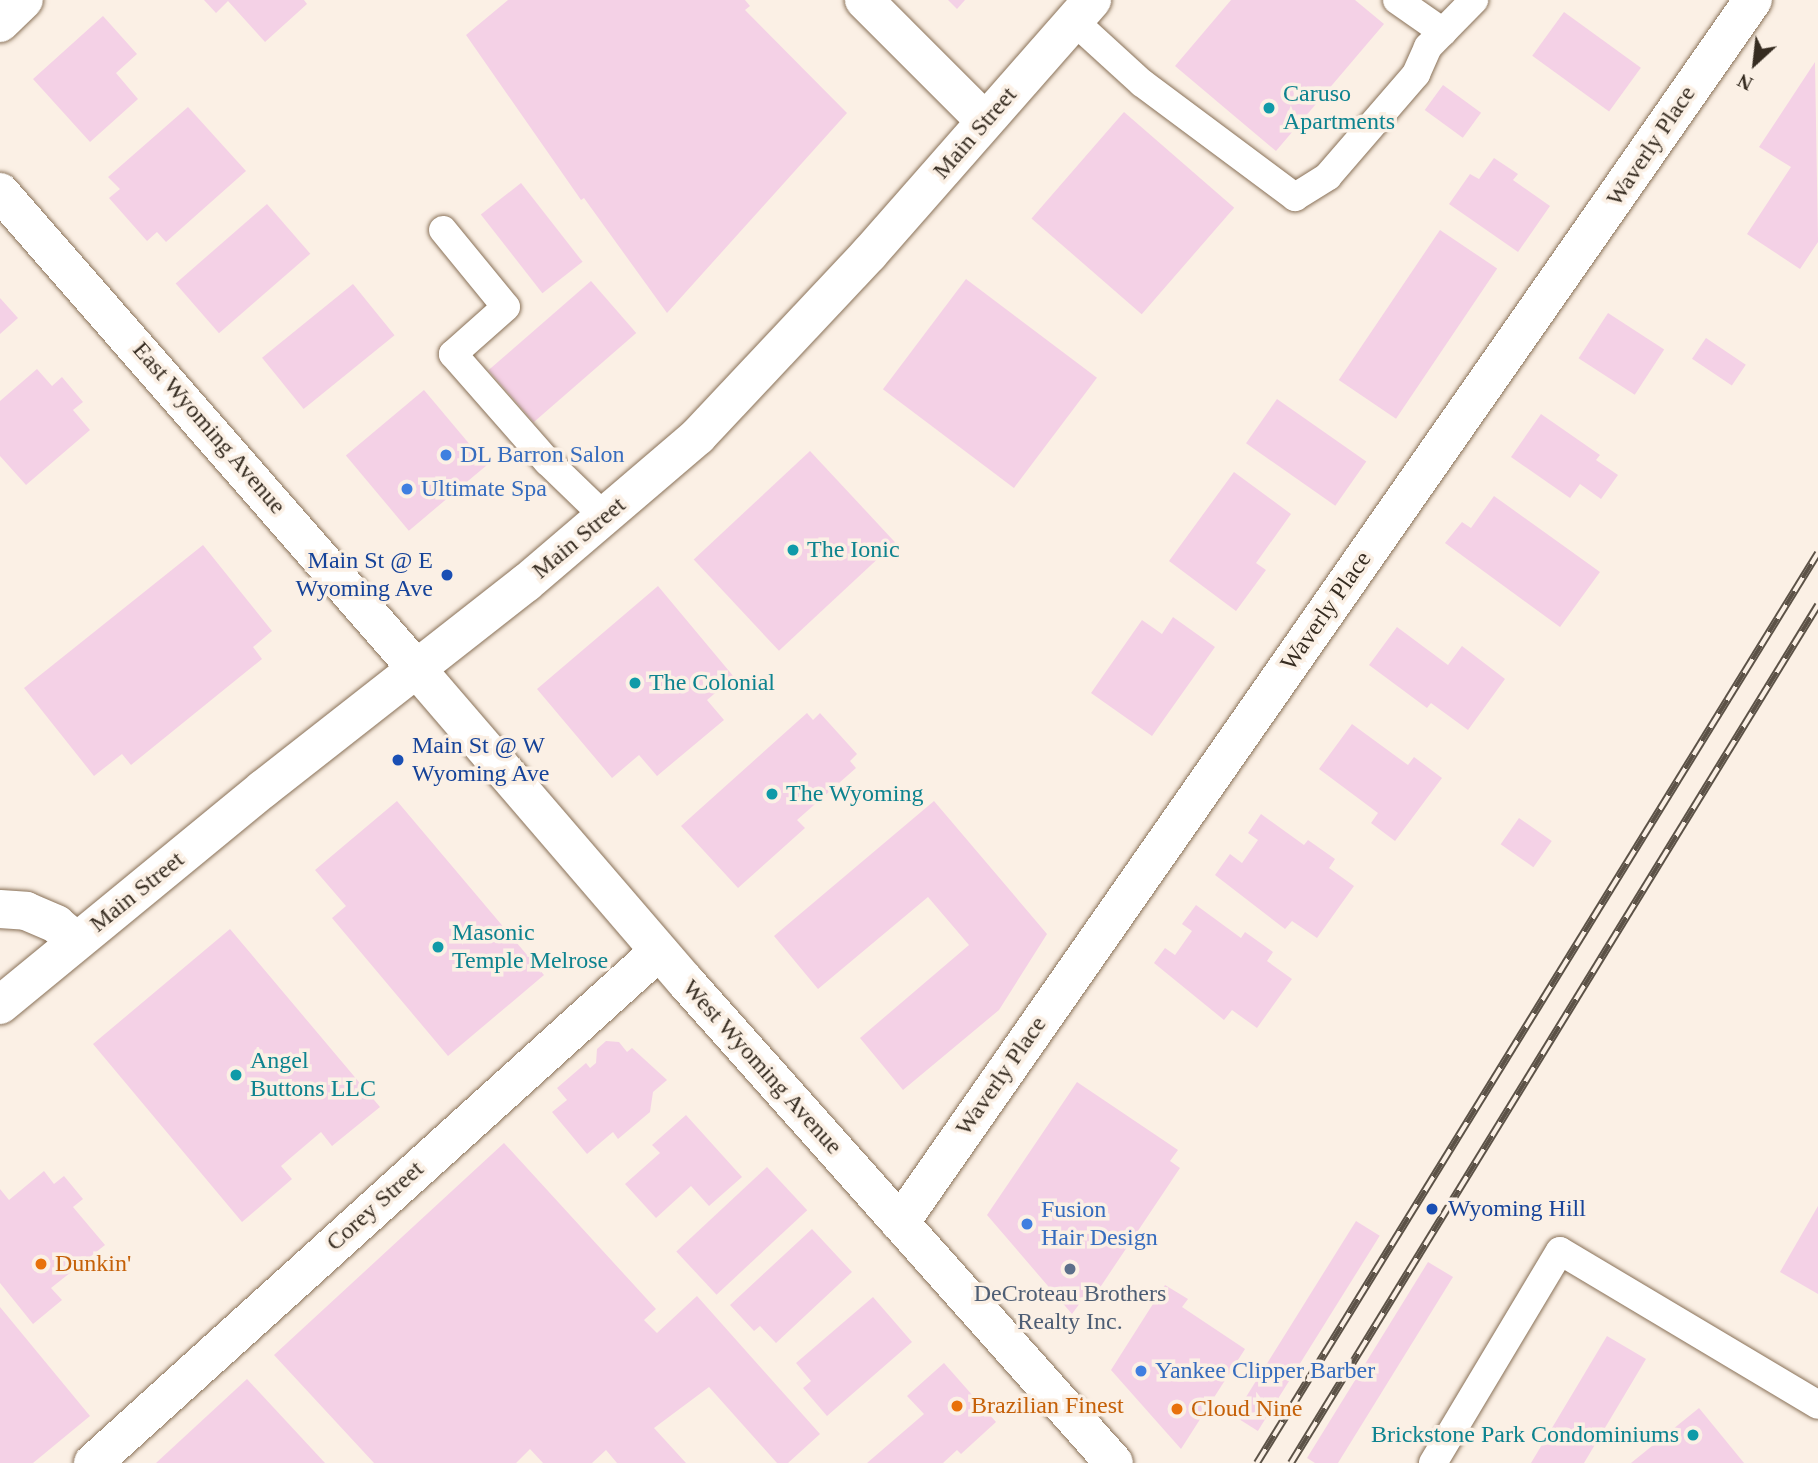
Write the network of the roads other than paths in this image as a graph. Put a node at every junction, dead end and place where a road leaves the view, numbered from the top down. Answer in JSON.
{"nodes":[{"id":1,"x":24,"y":0,"type":"edge"},
{"id":2,"x":864,"y":0,"type":"edge"},
{"id":3,"x":1397,"y":0,"type":"edge"},
{"id":4,"x":1474,"y":0,"type":"edge"},
{"id":5,"x":1753,"y":0,"type":"edge"},
{"id":6,"x":1083,"y":10,"type":"edge"},
{"id":7,"x":0,"y":23,"type":"edge"},
{"id":8,"x":1443,"y":32,"type":"junction"},
{"id":9,"x":985,"y":121,"type":"junction"},
{"id":10,"x":0,"y":192,"type":"edge"},
{"id":11,"x":443,"y":230,"type":"dead end"},
{"id":12,"x":605,"y":517,"type":"junction"},
{"id":13,"x":415,"y":667,"type":"junction"},
{"id":14,"x":0,"y":909,"type":"edge"},
{"id":15,"x":76,"y":941,"type":"junction"},
{"id":16,"x":659,"y":951,"type":"junction"},
{"id":17,"x":0,"y":1005,"type":"edge"},
{"id":18,"x":900,"y":1223,"type":"junction"},
{"id":19,"x":1818,"y":1405,"type":"edge"},
{"id":20,"x":93,"y":1463,"type":"edge"},
{"id":21,"x":1114,"y":1463,"type":"edge"},
{"id":22,"x":1433,"y":1463,"type":"edge"}],
"edges":[{"from":1,"to":7,"type":"street"},
{"from":2,"to":9,"type":"street"},
{"from":3,"to":8,"type":"lane"},
{"from":4,"to":8,"type":"lane"},
{"from":5,"to":18,"type":"street","name":"Waverly Place"},
{"from":6,"to":8,"type":"lane"},
{"from":6,"to":9,"type":"street","name":"Main Street"},
{"from":9,"to":12,"type":"street","name":"Main Street"},
{"from":10,"to":13,"type":"street","name":"East Wyoming Avenue"},
{"from":11,"to":12,"type":"lane"},
{"from":12,"to":13,"type":"street","name":"Main Street"},
{"from":13,"to":15,"type":"street","name":"Main Street"},
{"from":13,"to":16,"type":"street","name":"West Wyoming Avenue"},
{"from":14,"to":15,"type":"street"},
{"from":15,"to":17,"type":"street","name":"Main Street"},
{"from":16,"to":18,"type":"street","name":"West Wyoming Avenue"},
{"from":16,"to":20,"type":"street","name":"Corey Street"},
{"from":18,"to":21,"type":"street","name":"West Wyoming Avenue"},
{"from":19,"to":22,"type":"lane"}]}
